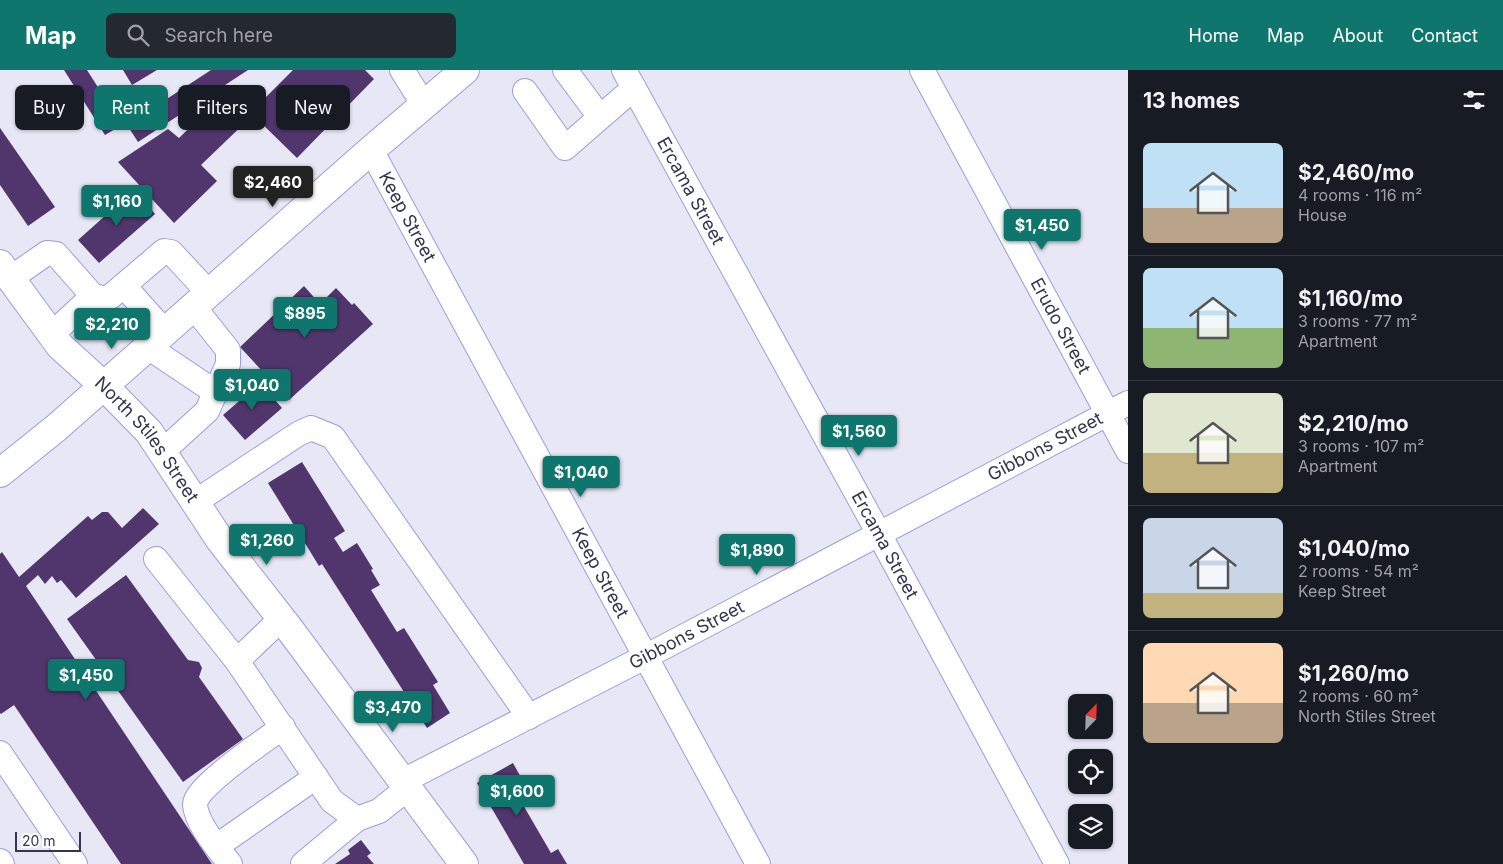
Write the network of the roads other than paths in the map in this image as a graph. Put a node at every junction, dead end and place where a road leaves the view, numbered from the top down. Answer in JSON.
{"nodes":[{"id":1,"x":402,"y":70,"type":"edge"},
{"id":2,"x":464,"y":70,"type":"edge"},
{"id":3,"x":564,"y":70,"type":"edge"},
{"id":4,"x":922,"y":70,"type":"edge"},
{"id":5,"x":630,"y":76,"type":"edge"},
{"id":6,"x":525,"y":92,"type":"dead end"},
{"id":7,"x":424,"y":105,"type":"junction"},
{"id":8,"x":600,"y":117,"type":"junction"},
{"id":9,"x":372,"y":150,"type":"junction"},
{"id":10,"x":5,"y":271,"type":"edge"},
{"id":11,"x":124,"y":286,"type":"junction"},
{"id":12,"x":92,"y":296,"type":"junction"},
{"id":13,"x":201,"y":300,"type":"junction"},
{"id":14,"x":52,"y":334,"type":"junction"},
{"id":15,"x":156,"y":339,"type":"junction"},
{"id":16,"x":104,"y":386,"type":"junction"},
{"id":17,"x":215,"y":392,"type":"junction"},
{"id":18,"x":1118,"y":408,"type":"edge"},
{"id":19,"x":1128,"y":451,"type":"edge"},
{"id":20,"x":162,"y":452,"type":"junction"},
{"id":21,"x":0,"y":473,"type":"edge"},
{"id":22,"x":195,"y":502,"type":"junction"},
{"id":23,"x":879,"y":534,"type":"junction"},
{"id":24,"x":156,"y":559,"type":"dead end"},
{"id":25,"x":282,"y":618,"type":"junction"},
{"id":26,"x":645,"y":657,"type":"junction"},
{"id":27,"x":237,"y":661,"type":"junction"},
{"id":28,"x":529,"y":717,"type":"junction"},
{"id":29,"x":283,"y":727,"type":"junction"},
{"id":30,"x":0,"y":753,"type":"edge"},
{"id":31,"x":316,"y":777,"type":"junction"},
{"id":32,"x":406,"y":785,"type":"junction"},
{"id":33,"x":357,"y":819,"type":"junction"},
{"id":34,"x":224,"y":855,"type":"edge"},
{"id":35,"x":74,"y":864,"type":"edge"},
{"id":36,"x":303,"y":864,"type":"edge"},
{"id":37,"x":464,"y":864,"type":"edge"},
{"id":38,"x":758,"y":864,"type":"edge"},
{"id":39,"x":1058,"y":864,"type":"edge"}],
"edges":[{"from":1,"to":7,"type":"street"},
{"from":2,"to":7,"type":"main road"},
{"from":3,"to":8,"type":"street"},
{"from":4,"to":18,"type":"street","name":"Erudo Street"},
{"from":5,"to":8,"type":"street"},
{"from":5,"to":23,"type":"street","name":"Ercama Street"},
{"from":6,"to":8,"type":"street"},
{"from":7,"to":9,"type":"main road"},
{"from":9,"to":13,"type":"main road"},
{"from":9,"to":26,"type":"street","name":"Keep Street"},
{"from":10,"to":12,"type":"street"},
{"from":10,"to":14,"type":"main road","name":"North Stiles Street"},
{"from":11,"to":12,"type":"street"},
{"from":11,"to":13,"type":"street"},
{"from":11,"to":15,"type":"street"},
{"from":12,"to":14,"type":"street"},
{"from":13,"to":15,"type":"main road"},
{"from":13,"to":17,"type":"street"},
{"from":14,"to":16,"type":"main road","name":"North Stiles Street"},
{"from":15,"to":16,"type":"main road"},
{"from":15,"to":17,"type":"street"},
{"from":16,"to":20,"type":"main road","name":"North Stiles Street"},
{"from":16,"to":21,"type":"main road"},
{"from":17,"to":20,"type":"street"},
{"from":18,"to":19,"type":"street","name":"Erudo Street"},
{"from":18,"to":23,"type":"street","name":"Gibbons Street"},
{"from":20,"to":22,"type":"main road","name":"North Stiles Street"},
{"from":22,"to":25,"type":"main road","name":"North Stiles Street"},
{"from":22,"to":28,"type":"street"},
{"from":23,"to":26,"type":"street","name":"Gibbons Street"},
{"from":23,"to":39,"type":"street","name":"Ercama Street"},
{"from":24,"to":27,"type":"street"},
{"from":25,"to":27,"type":"street"},
{"from":25,"to":32,"type":"main road","name":"North Stiles Street"},
{"from":26,"to":28,"type":"street","name":"Gibbons Street"},
{"from":26,"to":38,"type":"street","name":"Keep Street"},
{"from":27,"to":29,"type":"street"},
{"from":28,"to":32,"type":"street","name":"Gibbons Street"},
{"from":29,"to":31,"type":"street"},
{"from":29,"to":34,"type":"street"},
{"from":30,"to":35,"type":"street"},
{"from":31,"to":33,"type":"street"},
{"from":31,"to":34,"type":"street"},
{"from":32,"to":33,"type":"street","name":"Gibbons Street"},
{"from":32,"to":37,"type":"main road","name":"North Stiles Street"},
{"from":33,"to":36,"type":"street","name":"Gibbons Street"}]}
